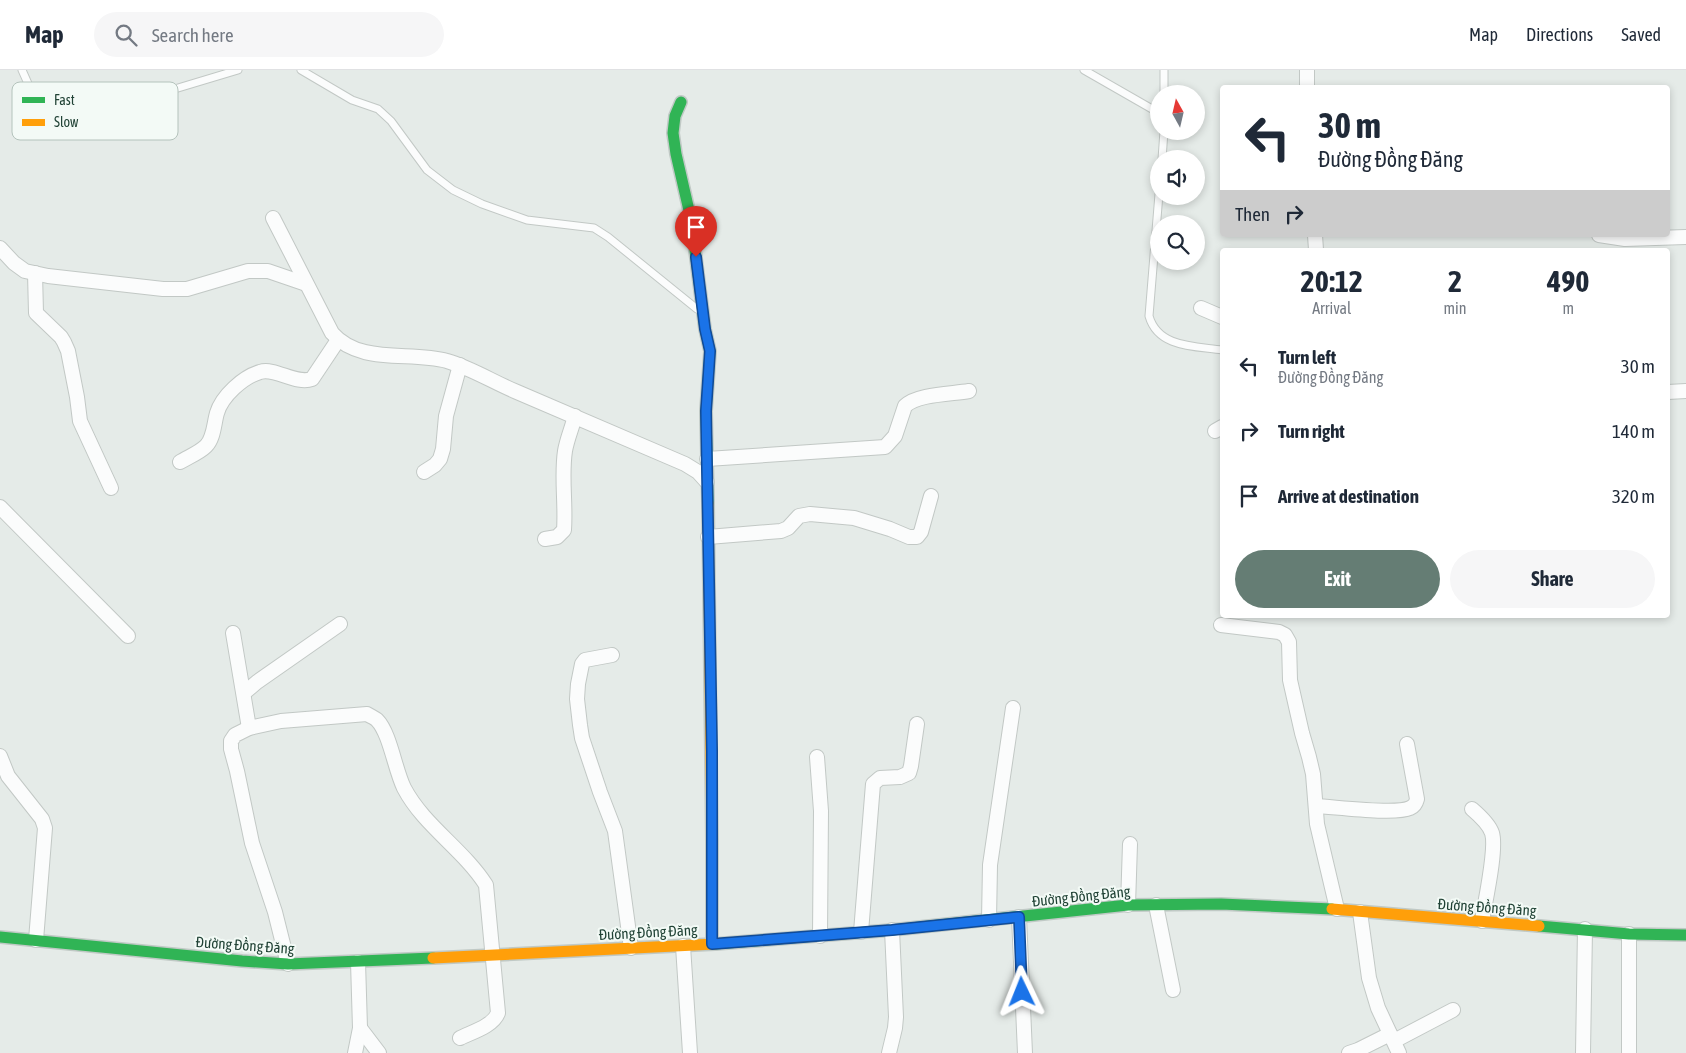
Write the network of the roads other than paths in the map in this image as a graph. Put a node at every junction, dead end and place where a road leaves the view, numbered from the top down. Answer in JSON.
{"nodes":[{"id":1,"x":22,"y":70,"type":"edge"},
{"id":2,"x":238,"y":70,"type":"edge"},
{"id":3,"x":301,"y":70,"type":"edge"},
{"id":4,"x":1084,"y":70,"type":"edge"},
{"id":5,"x":1164,"y":70,"type":"edge"},
{"id":6,"x":1307,"y":70,"type":"edge"},
{"id":7,"x":27,"y":82,"type":"edge"},
{"id":8,"x":1164,"y":85,"type":"edge"},
{"id":9,"x":1307,"y":85,"type":"edge"},
{"id":10,"x":178,"y":89,"type":"edge"},
{"id":11,"x":681,"y":102,"type":"dead end"},
{"id":12,"x":1150,"y":108,"type":"edge"},
{"id":13,"x":1158,"y":205,"type":"edge"},
{"id":14,"x":273,"y":218,"type":"dead end"},
{"id":15,"x":1612,"y":237,"type":"edge"},
{"id":16,"x":1686,"y":237,"type":"edge"},
{"id":17,"x":0,"y":248,"type":"edge"},
{"id":18,"x":35,"y":273,"type":"junction"},
{"id":19,"x":306,"y":284,"type":"junction"},
{"id":20,"x":1200,"y":308,"type":"dead end"},
{"id":21,"x":703,"y":314,"type":"junction"},
{"id":22,"x":1220,"y":316,"type":"edge"},
{"id":23,"x":338,"y":340,"type":"junction"},
{"id":24,"x":1220,"y":350,"type":"edge"},
{"id":25,"x":460,"y":365,"type":"junction"},
{"id":26,"x":969,"y":391,"type":"dead end"},
{"id":27,"x":1686,"y":391,"type":"edge"},
{"id":28,"x":1670,"y":392,"type":"edge"},
{"id":29,"x":575,"y":416,"type":"junction"},
{"id":30,"x":707,"y":459,"type":"junction"},
{"id":31,"x":180,"y":462,"type":"dead end"},
{"id":32,"x":424,"y":472,"type":"dead end"},
{"id":33,"x":707,"y":482,"type":"junction"},
{"id":34,"x":111,"y":488,"type":"dead end"},
{"id":35,"x":930,"y":496,"type":"dead end"},
{"id":36,"x":0,"y":507,"type":"edge"},
{"id":37,"x":708,"y":537,"type":"junction"},
{"id":38,"x":545,"y":539,"type":"dead end"},
{"id":39,"x":340,"y":624,"type":"dead end"},
{"id":40,"x":1221,"y":625,"type":"dead end"},
{"id":41,"x":233,"y":633,"type":"dead end"},
{"id":42,"x":128,"y":636,"type":"dead end"},
{"id":43,"x":612,"y":655,"type":"dead end"},
{"id":44,"x":244,"y":693,"type":"junction"},
{"id":45,"x":1013,"y":708,"type":"dead end"},
{"id":46,"x":917,"y":724,"type":"dead end"},
{"id":47,"x":249,"y":728,"type":"junction"},
{"id":48,"x":1407,"y":744,"type":"dead end"},
{"id":49,"x":0,"y":756,"type":"edge"},
{"id":50,"x":817,"y":757,"type":"dead end"},
{"id":51,"x":1316,"y":806,"type":"junction"},
{"id":52,"x":1472,"y":809,"type":"dead end"},
{"id":53,"x":1130,"y":844,"type":"dead end"},
{"id":54,"x":1128,"y":905,"type":"junction"},
{"id":55,"x":1156,"y":905,"type":"junction"},
{"id":56,"x":1337,"y":909,"type":"junction"},
{"id":57,"x":1360,"y":912,"type":"junction"},
{"id":58,"x":1019,"y":917,"type":"junction"},
{"id":59,"x":989,"y":920,"type":"junction"},
{"id":60,"x":1482,"y":921,"type":"junction"},
{"id":61,"x":1585,"y":929,"type":"junction"},
{"id":62,"x":892,"y":930,"type":"junction"},
{"id":63,"x":862,"y":932,"type":"junction"},
{"id":64,"x":1629,"y":934,"type":"junction"},
{"id":65,"x":1686,"y":935,"type":"edge"},
{"id":66,"x":820,"y":936,"type":"junction"},
{"id":67,"x":0,"y":937,"type":"edge"},
{"id":68,"x":36,"y":940,"type":"junction"},
{"id":69,"x":712,"y":944,"type":"junction"},
{"id":70,"x":683,"y":946,"type":"junction"},
{"id":71,"x":631,"y":948,"type":"junction"},
{"id":72,"x":493,"y":956,"type":"junction"},
{"id":73,"x":358,"y":962,"type":"junction"},
{"id":74,"x":288,"y":964,"type":"junction"},
{"id":75,"x":1173,"y":990,"type":"dead end"},
{"id":76,"x":1453,"y":1010,"type":"dead end"},
{"id":77,"x":360,"y":1028,"type":"junction"},
{"id":78,"x":460,"y":1038,"type":"dead end"},
{"id":79,"x":1394,"y":1043,"type":"edge"},
{"id":80,"x":356,"y":1053,"type":"edge"},
{"id":81,"x":379,"y":1053,"type":"edge"},
{"id":82,"x":690,"y":1053,"type":"edge"},
{"id":83,"x":889,"y":1053,"type":"edge"},
{"id":84,"x":1025,"y":1053,"type":"edge"},
{"id":85,"x":1349,"y":1053,"type":"edge"},
{"id":86,"x":1583,"y":1053,"type":"edge"},
{"id":87,"x":1629,"y":1053,"type":"edge"}],
"edges":[{"from":1,"to":7,"type":"lane"},
{"from":2,"to":10,"type":"lane"},
{"from":3,"to":21,"type":"lane"},
{"from":4,"to":12,"type":"lane"},
{"from":5,"to":8,"type":"lane"},
{"from":6,"to":9,"type":"street"},
{"from":11,"to":21,"type":"main road"},
{"from":13,"to":24,"type":"lane"},
{"from":14,"to":19,"type":"street"},
{"from":15,"to":16,"type":"street"},
{"from":17,"to":18,"type":"street"},
{"from":18,"to":19,"type":"street"},
{"from":18,"to":34,"type":"street"},
{"from":19,"to":23,"type":"street"},
{"from":20,"to":22,"type":"street"},
{"from":21,"to":30,"type":"main road"},
{"from":23,"to":25,"type":"street"},
{"from":23,"to":31,"type":"street"},
{"from":25,"to":29,"type":"street"},
{"from":25,"to":32,"type":"street"},
{"from":26,"to":30,"type":"street"},
{"from":27,"to":28,"type":"street"},
{"from":29,"to":33,"type":"street"},
{"from":29,"to":38,"type":"street"},
{"from":30,"to":33,"type":"main road"},
{"from":33,"to":37,"type":"main road"},
{"from":35,"to":37,"type":"street"},
{"from":36,"to":42,"type":"street"},
{"from":37,"to":69,"type":"main road"},
{"from":39,"to":44,"type":"street"},
{"from":40,"to":51,"type":"street"},
{"from":41,"to":44,"type":"street"},
{"from":43,"to":71,"type":"street"},
{"from":44,"to":47,"type":"street"},
{"from":45,"to":59,"type":"street"},
{"from":46,"to":63,"type":"street"},
{"from":47,"to":72,"type":"street"},
{"from":47,"to":74,"type":"street"},
{"from":48,"to":51,"type":"street"},
{"from":49,"to":68,"type":"street"},
{"from":50,"to":66,"type":"street"},
{"from":51,"to":56,"type":"street"},
{"from":52,"to":60,"type":"street"},
{"from":53,"to":54,"type":"street"},
{"from":54,"to":55,"type":"main road","name":"Đường Đồng Đăng"},
{"from":54,"to":58,"type":"main road","name":"Đường Đồng Đăng"},
{"from":55,"to":56,"type":"main road","name":"Đường Đồng Đăng"},
{"from":55,"to":75,"type":"street"},
{"from":56,"to":57,"type":"main road","name":"Đường Đồng Đăng"},
{"from":57,"to":60,"type":"main road","name":"Đường Đồng Đăng"},
{"from":57,"to":79,"type":"street"},
{"from":58,"to":59,"type":"main road","name":"Đường Đồng Đăng"},
{"from":58,"to":84,"type":"street"},
{"from":59,"to":62,"type":"main road","name":"Đường Đồng Đăng"},
{"from":60,"to":61,"type":"main road","name":"Đường Đồng Đăng"},
{"from":61,"to":64,"type":"main road","name":"Đường Đồng Đăng"},
{"from":61,"to":86,"type":"street"},
{"from":62,"to":63,"type":"main road","name":"Đường Đồng Đăng"},
{"from":62,"to":83,"type":"street"},
{"from":63,"to":66,"type":"main road","name":"Đường Đồng Đăng"},
{"from":64,"to":65,"type":"main road","name":"Đường Đồng Đăng"},
{"from":64,"to":87,"type":"street"},
{"from":66,"to":69,"type":"main road","name":"Đường Đồng Đăng"},
{"from":67,"to":68,"type":"main road","name":"Đường Đồng Đăng"},
{"from":68,"to":74,"type":"main road","name":"Đường Đồng Đăng"},
{"from":69,"to":70,"type":"main road","name":"Đường Đồng Đăng"},
{"from":70,"to":71,"type":"main road","name":"Đường Đồng Đăng"},
{"from":70,"to":82,"type":"street"},
{"from":71,"to":72,"type":"main road","name":"Đường Đồng Đăng"},
{"from":72,"to":73,"type":"main road","name":"Đường Đồng Đăng"},
{"from":72,"to":78,"type":"street"},
{"from":73,"to":74,"type":"main road","name":"Đường Đồng Đăng"},
{"from":73,"to":77,"type":"street"},
{"from":76,"to":79,"type":"street"},
{"from":77,"to":80,"type":"street"},
{"from":77,"to":81,"type":"street"},
{"from":79,"to":85,"type":"street"}]}
